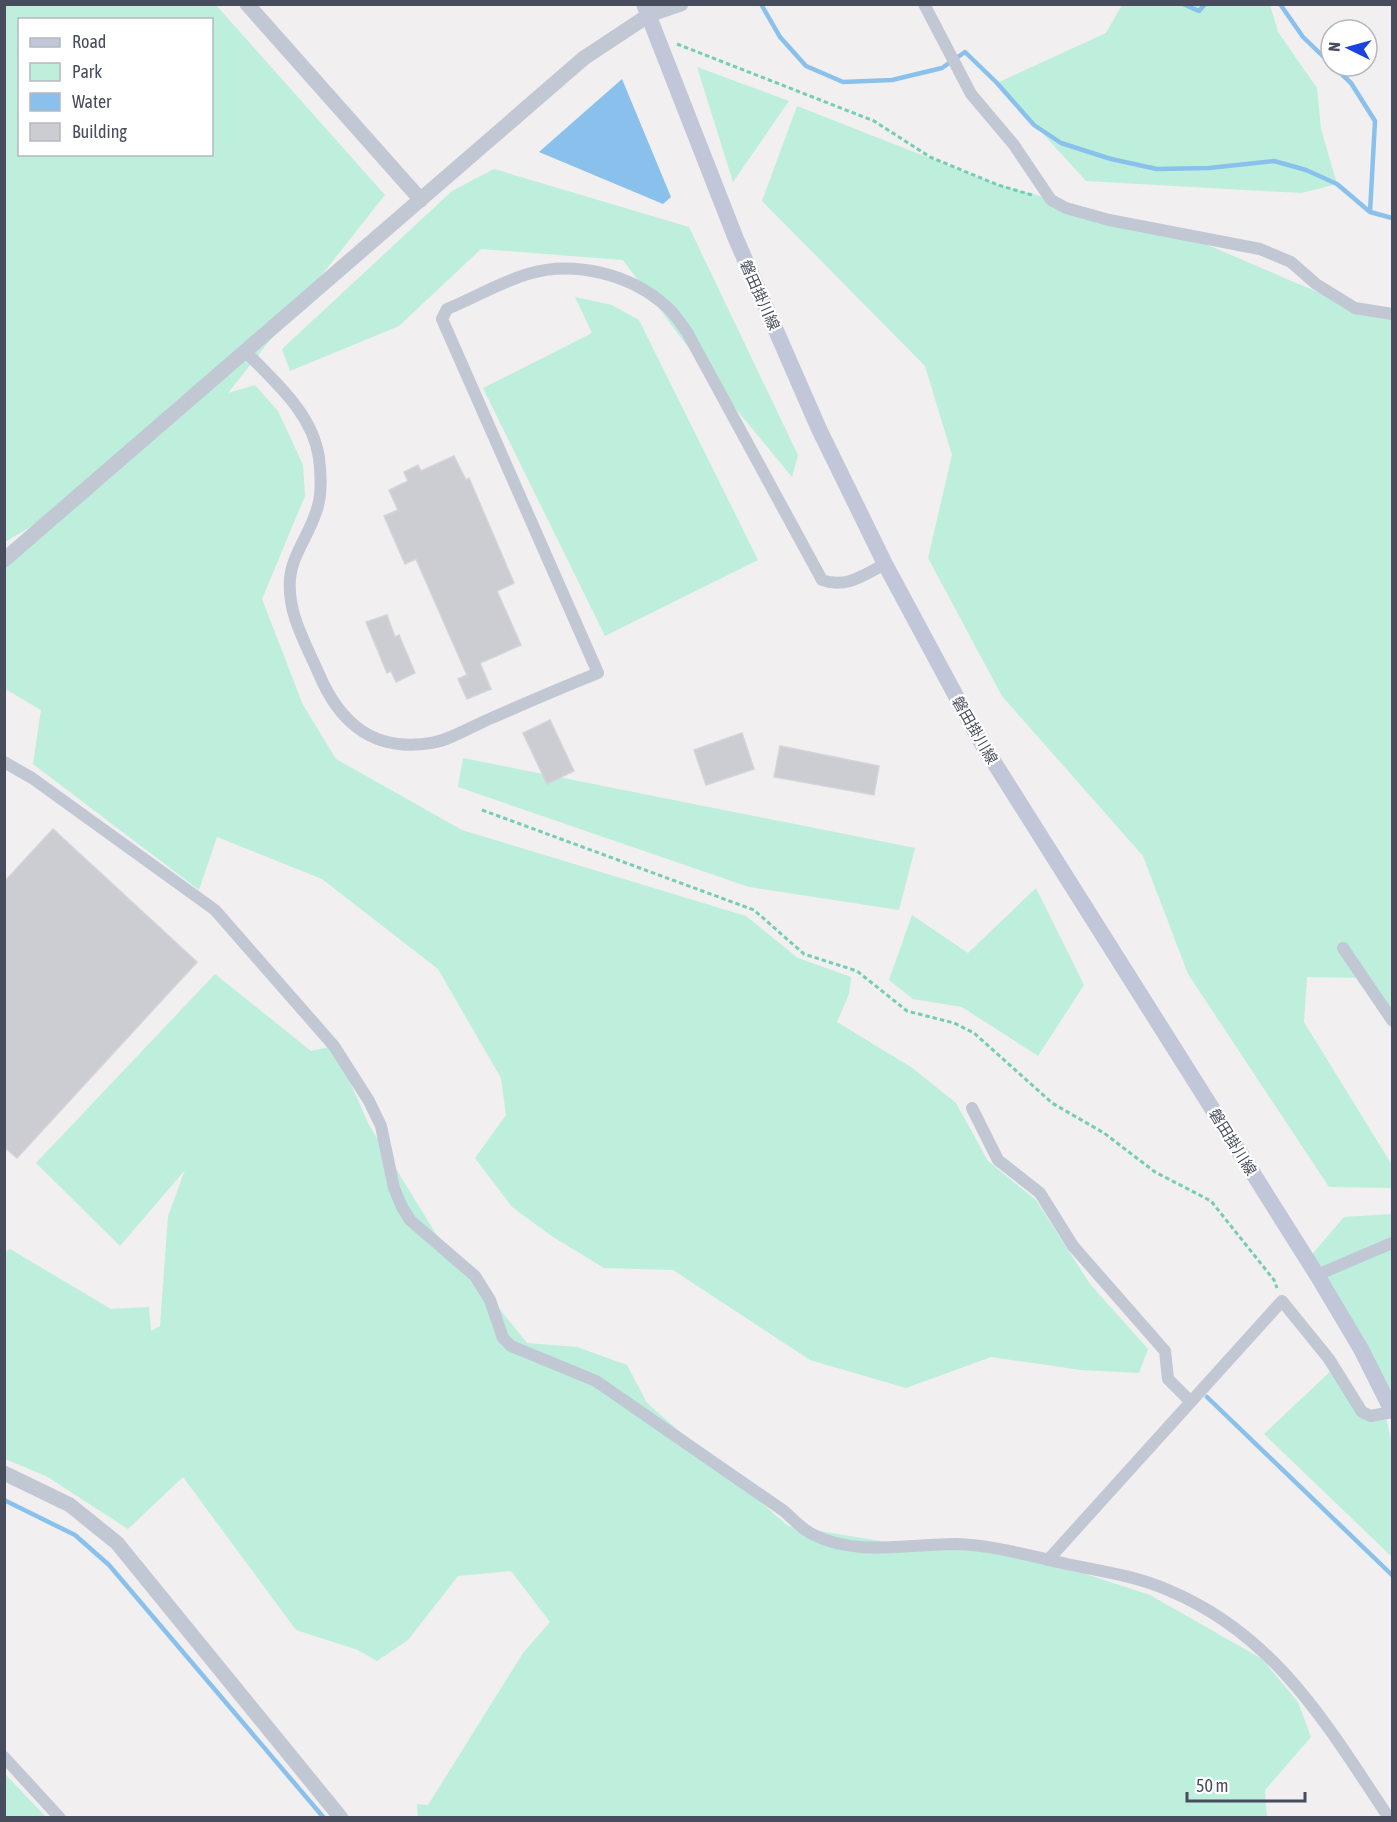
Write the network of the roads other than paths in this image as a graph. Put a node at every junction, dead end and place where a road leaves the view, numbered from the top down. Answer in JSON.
{"nodes":[{"id":1,"x":247,"y":4,"type":"edge"},
{"id":2,"x":681,"y":4,"type":"edge"},
{"id":3,"x":924,"y":4,"type":"edge"},
{"id":4,"x":646,"y":10,"type":"edge"},
{"id":5,"x":421,"y":200,"type":"junction"},
{"id":6,"x":1392,"y":314,"type":"edge"},
{"id":7,"x":246,"y":352,"type":"junction"},
{"id":8,"x":4,"y":560,"type":"edge"},
{"id":9,"x":885,"y":564,"type":"junction"},
{"id":10,"x":4,"y":762,"type":"edge"},
{"id":11,"x":1343,"y":948,"type":"dead end"},
{"id":12,"x":1392,"y":1020,"type":"edge"},
{"id":13,"x":972,"y":1108,"type":"dead end"},
{"id":14,"x":1392,"y":1243,"type":"edge"},
{"id":15,"x":1317,"y":1275,"type":"junction"},
{"id":16,"x":1191,"y":1402,"type":"junction"},
{"id":17,"x":1392,"y":1408,"type":"edge"},
{"id":18,"x":4,"y":1473,"type":"edge"},
{"id":19,"x":1048,"y":1560,"type":"junction"},
{"id":20,"x":4,"y":1757,"type":"edge"},
{"id":21,"x":60,"y":1818,"type":"edge"},
{"id":22,"x":340,"y":1818,"type":"edge"},
{"id":23,"x":1389,"y":1818,"type":"edge"}],
"edges":[{"from":1,"to":5,"type":"street"},
{"from":2,"to":4,"type":"street"},
{"from":3,"to":6,"type":"street"},
{"from":4,"to":5,"type":"street"},
{"from":4,"to":9,"type":"main road","name":"磐田掛川線"},
{"from":5,"to":7,"type":"street"},
{"from":7,"to":8,"type":"street"},
{"from":7,"to":9,"type":"street"},
{"from":9,"to":15,"type":"main road","name":"磐田掛川線"},
{"from":10,"to":19,"type":"street"},
{"from":11,"to":12,"type":"street"},
{"from":13,"to":16,"type":"street"},
{"from":14,"to":15,"type":"street"},
{"from":15,"to":17,"type":"main road","name":"磐田掛川線"},
{"from":16,"to":17,"type":"street"},
{"from":16,"to":19,"type":"street"},
{"from":18,"to":22,"type":"street"},
{"from":19,"to":23,"type":"street"},
{"from":20,"to":21,"type":"street"}]}
